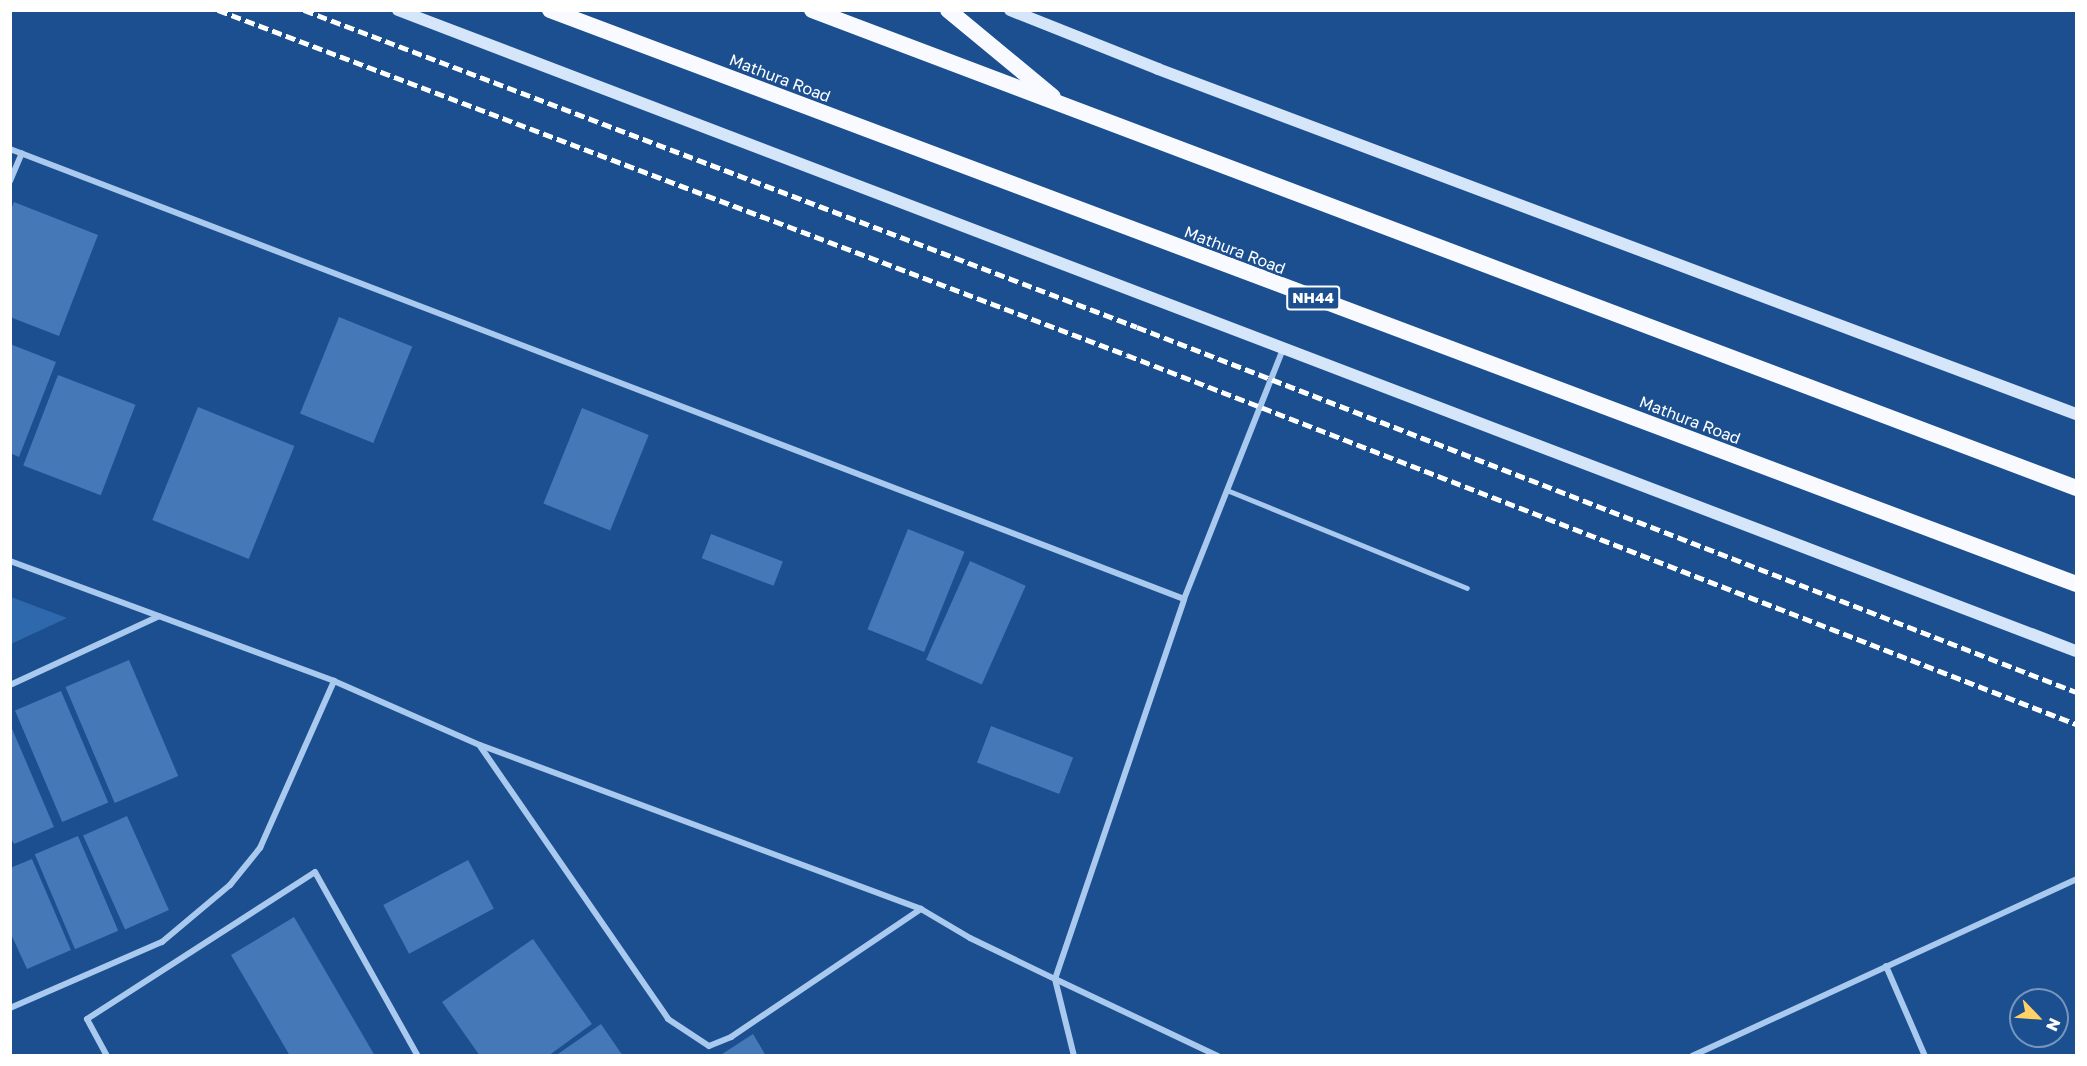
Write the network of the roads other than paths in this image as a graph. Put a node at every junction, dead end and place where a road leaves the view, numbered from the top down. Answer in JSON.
{"nodes":[{"id":1,"x":398,"y":10,"type":"edge"},
{"id":2,"x":550,"y":10,"type":"edge"},
{"id":3,"x":812,"y":10,"type":"edge"},
{"id":4,"x":948,"y":10,"type":"edge"},
{"id":5,"x":1010,"y":10,"type":"edge"},
{"id":6,"x":1065,"y":107,"type":"junction"},
{"id":7,"x":10,"y":149,"type":"edge"},
{"id":8,"x":22,"y":153,"type":"junction"},
{"id":9,"x":10,"y":181,"type":"edge"},
{"id":10,"x":1284,"y":349,"type":"junction"},
{"id":11,"x":2076,"y":414,"type":"edge"},
{"id":12,"x":2076,"y":488,"type":"edge"},
{"id":13,"x":1227,"y":490,"type":"junction"},
{"id":14,"x":10,"y":561,"type":"edge"},
{"id":15,"x":2076,"y":584,"type":"edge"},
{"id":16,"x":1467,"y":588,"type":"dead end"},
{"id":17,"x":1184,"y":599,"type":"junction"},
{"id":18,"x":159,"y":616,"type":"junction"},
{"id":19,"x":2076,"y":651,"type":"edge"},
{"id":20,"x":334,"y":681,"type":"junction"},
{"id":21,"x":10,"y":686,"type":"edge"},
{"id":22,"x":480,"y":745,"type":"junction"},
{"id":23,"x":2076,"y":879,"type":"edge"},
{"id":24,"x":921,"y":909,"type":"junction"},
{"id":25,"x":1886,"y":966,"type":"junction"},
{"id":26,"x":1055,"y":979,"type":"junction"},
{"id":27,"x":10,"y":1008,"type":"edge"},
{"id":28,"x":107,"y":1056,"type":"edge"},
{"id":29,"x":418,"y":1056,"type":"edge"},
{"id":30,"x":1074,"y":1056,"type":"edge"},
{"id":31,"x":1218,"y":1056,"type":"edge"},
{"id":32,"x":1692,"y":1056,"type":"edge"},
{"id":33,"x":1925,"y":1056,"type":"edge"}],
"edges":[{"from":1,"to":10,"type":"main road"},
{"from":2,"to":15,"type":"highway","name":"Mathura Road","number":"NH44"},
{"from":3,"to":6,"type":"highway"},
{"from":4,"to":6,"type":"highway"},
{"from":5,"to":11,"type":"main road"},
{"from":6,"to":12,"type":"highway"},
{"from":7,"to":8,"type":"street"},
{"from":8,"to":9,"type":"street"},
{"from":8,"to":17,"type":"street"},
{"from":10,"to":13,"type":"street"},
{"from":10,"to":19,"type":"main road"},
{"from":13,"to":16,"type":"lane"},
{"from":13,"to":17,"type":"street"},
{"from":14,"to":18,"type":"street"},
{"from":17,"to":26,"type":"street"},
{"from":18,"to":20,"type":"street"},
{"from":18,"to":21,"type":"street"},
{"from":20,"to":22,"type":"street"},
{"from":20,"to":27,"type":"street"},
{"from":22,"to":24,"type":"street"},
{"from":22,"to":24,"type":"street"},
{"from":23,"to":25,"type":"street"},
{"from":24,"to":26,"type":"street"},
{"from":25,"to":32,"type":"street"},
{"from":25,"to":33,"type":"street"},
{"from":26,"to":30,"type":"street"},
{"from":26,"to":31,"type":"street"},
{"from":28,"to":29,"type":"street"}]}
